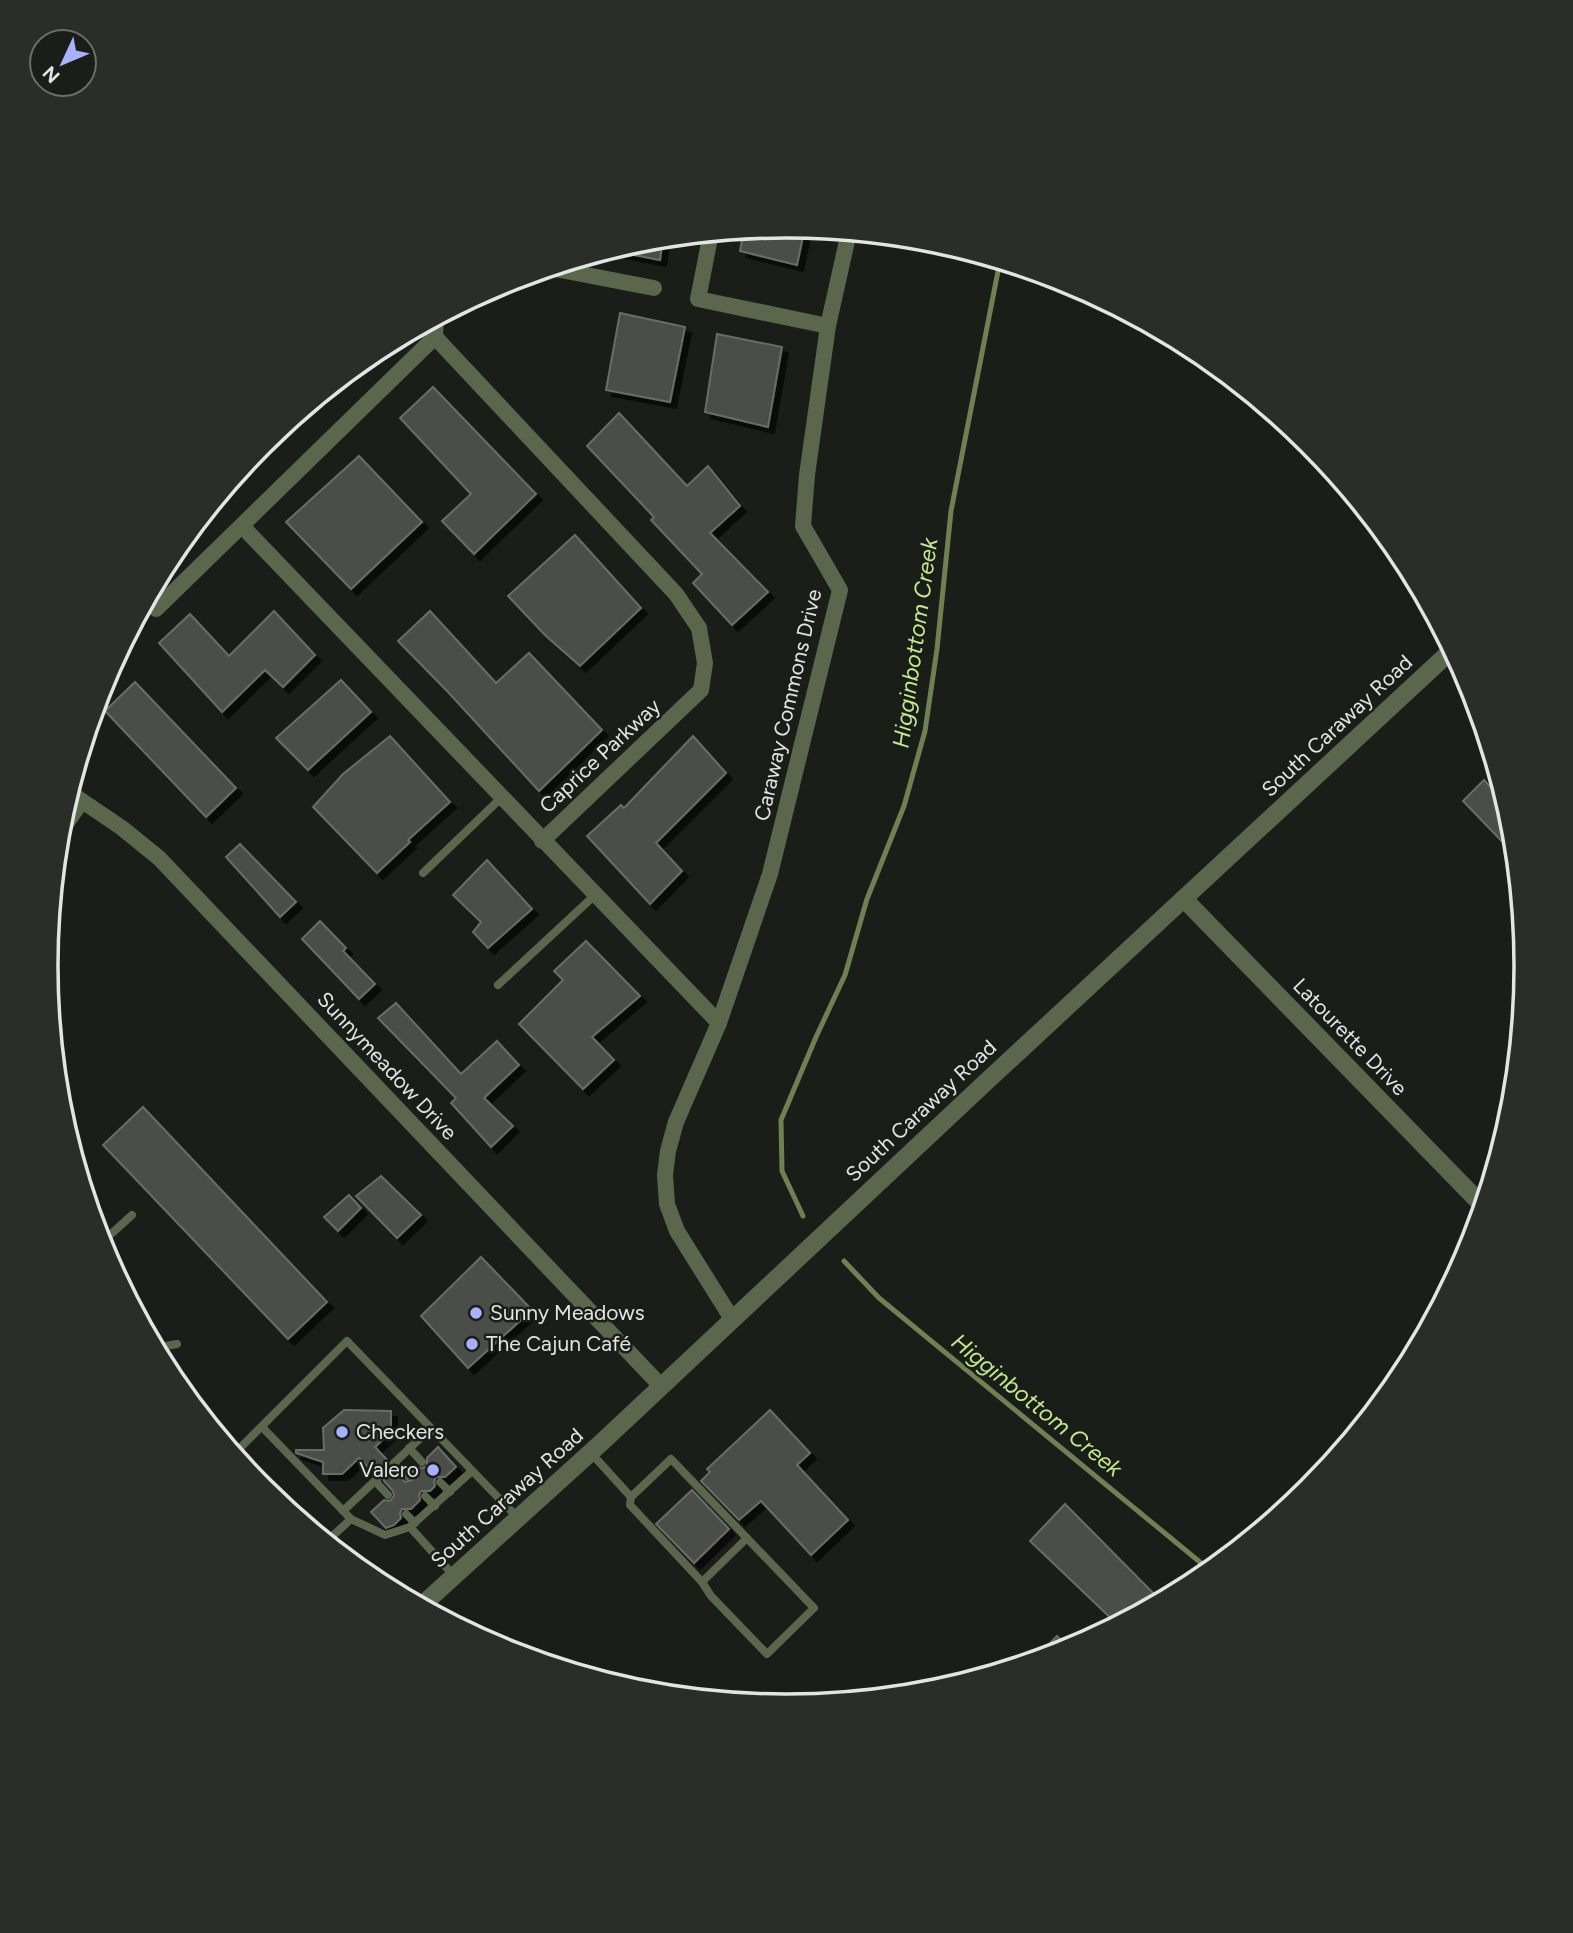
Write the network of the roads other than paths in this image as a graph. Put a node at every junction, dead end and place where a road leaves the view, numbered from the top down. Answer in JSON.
{"nodes":[{"id":1,"x":847,"y":240,"type":"edge"},
{"id":2,"x":708,"y":242,"type":"edge"},
{"id":3,"x":571,"y":271,"type":"edge"},
{"id":4,"x":654,"y":288,"type":"dead end"},
{"id":5,"x":828,"y":326,"type":"junction"},
{"id":6,"x":435,"y":328,"type":"edge"},
{"id":7,"x":435,"y":337,"type":"junction"},
{"id":8,"x":242,"y":526,"type":"junction"},
{"id":9,"x":156,"y":609,"type":"dead end"},
{"id":10,"x":1445,"y":656,"type":"edge"},
{"id":11,"x":78,"y":798,"type":"edge"},
{"id":12,"x":501,"y":799,"type":"junction"},
{"id":13,"x":542,"y":841,"type":"junction"},
{"id":14,"x":423,"y":873,"type":"dead end"},
{"id":15,"x":595,"y":895,"type":"junction"},
{"id":16,"x":1184,"y":899,"type":"junction"},
{"id":17,"x":498,"y":985,"type":"dead end"},
{"id":18,"x":719,"y":1023,"type":"junction"},
{"id":19,"x":1477,"y":1200,"type":"edge"},
{"id":20,"x":132,"y":1215,"type":"dead end"},
{"id":21,"x":109,"y":1236,"type":"edge"},
{"id":22,"x":732,"y":1319,"type":"junction"},
{"id":23,"x":177,"y":1344,"type":"dead end"},
{"id":24,"x":165,"y":1347,"type":"edge"},
{"id":25,"x":660,"y":1385,"type":"junction"},
{"id":26,"x":261,"y":1427,"type":"junction"},
{"id":27,"x":431,"y":1428,"type":"junction"},
{"id":28,"x":240,"y":1448,"type":"edge"},
{"id":29,"x":409,"y":1448,"type":"junction"},
{"id":30,"x":591,"y":1453,"type":"junction"},
{"id":31,"x":422,"y":1462,"type":"dead end"},
{"id":32,"x":472,"y":1471,"type":"junction"},
{"id":33,"x":407,"y":1476,"type":"dead end"},
{"id":34,"x":440,"y":1482,"type":"dead end"},
{"id":35,"x":450,"y":1492,"type":"junction"},
{"id":36,"x":388,"y":1495,"type":"dead end"},
{"id":37,"x":425,"y":1496,"type":"dead end"},
{"id":38,"x":631,"y":1497,"type":"junction"},
{"id":39,"x":435,"y":1506,"type":"junction"},
{"id":40,"x":343,"y":1511,"type":"junction"},
{"id":41,"x":406,"y":1514,"type":"dead end"},
{"id":42,"x":351,"y":1519,"type":"junction"},
{"id":43,"x":519,"y":1519,"type":"junction"},
{"id":44,"x":413,"y":1525,"type":"junction"},
{"id":45,"x":332,"y":1536,"type":"edge"},
{"id":46,"x":747,"y":1538,"type":"junction"},
{"id":47,"x":455,"y":1577,"type":"junction"},
{"id":48,"x":702,"y":1582,"type":"junction"},
{"id":49,"x":427,"y":1601,"type":"edge"}],
"edges":[{"from":1,"to":5,"type":"street","name":"Caraway Commons Drive"},
{"from":2,"to":5,"type":"street"},
{"from":3,"to":4,"type":"street"},
{"from":5,"to":18,"type":"street","name":"Caraway Commons Drive"},
{"from":6,"to":7,"type":"street"},
{"from":7,"to":8,"type":"street"},
{"from":7,"to":13,"type":"street","name":"Caprice Parkway"},
{"from":8,"to":9,"type":"street"},
{"from":8,"to":12,"type":"street"},
{"from":10,"to":16,"type":"street","name":"South Caraway Road"},
{"from":11,"to":25,"type":"street","name":"Sunnymeadow Drive"},
{"from":12,"to":13,"type":"street"},
{"from":12,"to":14,"type":"lane"},
{"from":13,"to":15,"type":"street","name":"Caprice Parkway"},
{"from":15,"to":17,"type":"lane"},
{"from":15,"to":18,"type":"street","name":"Caprice Parkway"},
{"from":16,"to":19,"type":"street","name":"Latourette Drive"},
{"from":16,"to":22,"type":"street","name":"South Caraway Road"},
{"from":18,"to":22,"type":"street"},
{"from":20,"to":21,"type":"lane"},
{"from":22,"to":25,"type":"street","name":"South Caraway Road"},
{"from":23,"to":24,"type":"lane"},
{"from":25,"to":30,"type":"street","name":"South Caraway Road"},
{"from":26,"to":27,"type":"lane"},
{"from":26,"to":28,"type":"lane"},
{"from":26,"to":40,"type":"lane"},
{"from":27,"to":29,"type":"lane"},
{"from":27,"to":32,"type":"lane"},
{"from":29,"to":31,"type":"lane"},
{"from":29,"to":33,"type":"lane"},
{"from":30,"to":38,"type":"lane"},
{"from":30,"to":43,"type":"street","name":"South Caraway Road"},
{"from":32,"to":35,"type":"lane"},
{"from":32,"to":43,"type":"lane"},
{"from":34,"to":35,"type":"lane"},
{"from":35,"to":39,"type":"lane"},
{"from":36,"to":40,"type":"lane"},
{"from":37,"to":39,"type":"lane"},
{"from":38,"to":46,"type":"lane"},
{"from":38,"to":48,"type":"lane"},
{"from":39,"to":44,"type":"lane"},
{"from":40,"to":42,"type":"lane"},
{"from":41,"to":44,"type":"lane"},
{"from":42,"to":44,"type":"lane"},
{"from":42,"to":45,"type":"lane"},
{"from":43,"to":47,"type":"street","name":"South Caraway Road"},
{"from":44,"to":47,"type":"lane"},
{"from":46,"to":48,"type":"lane"},
{"from":46,"to":48,"type":"lane"},
{"from":47,"to":49,"type":"street","name":"South Caraway Road"}]}
